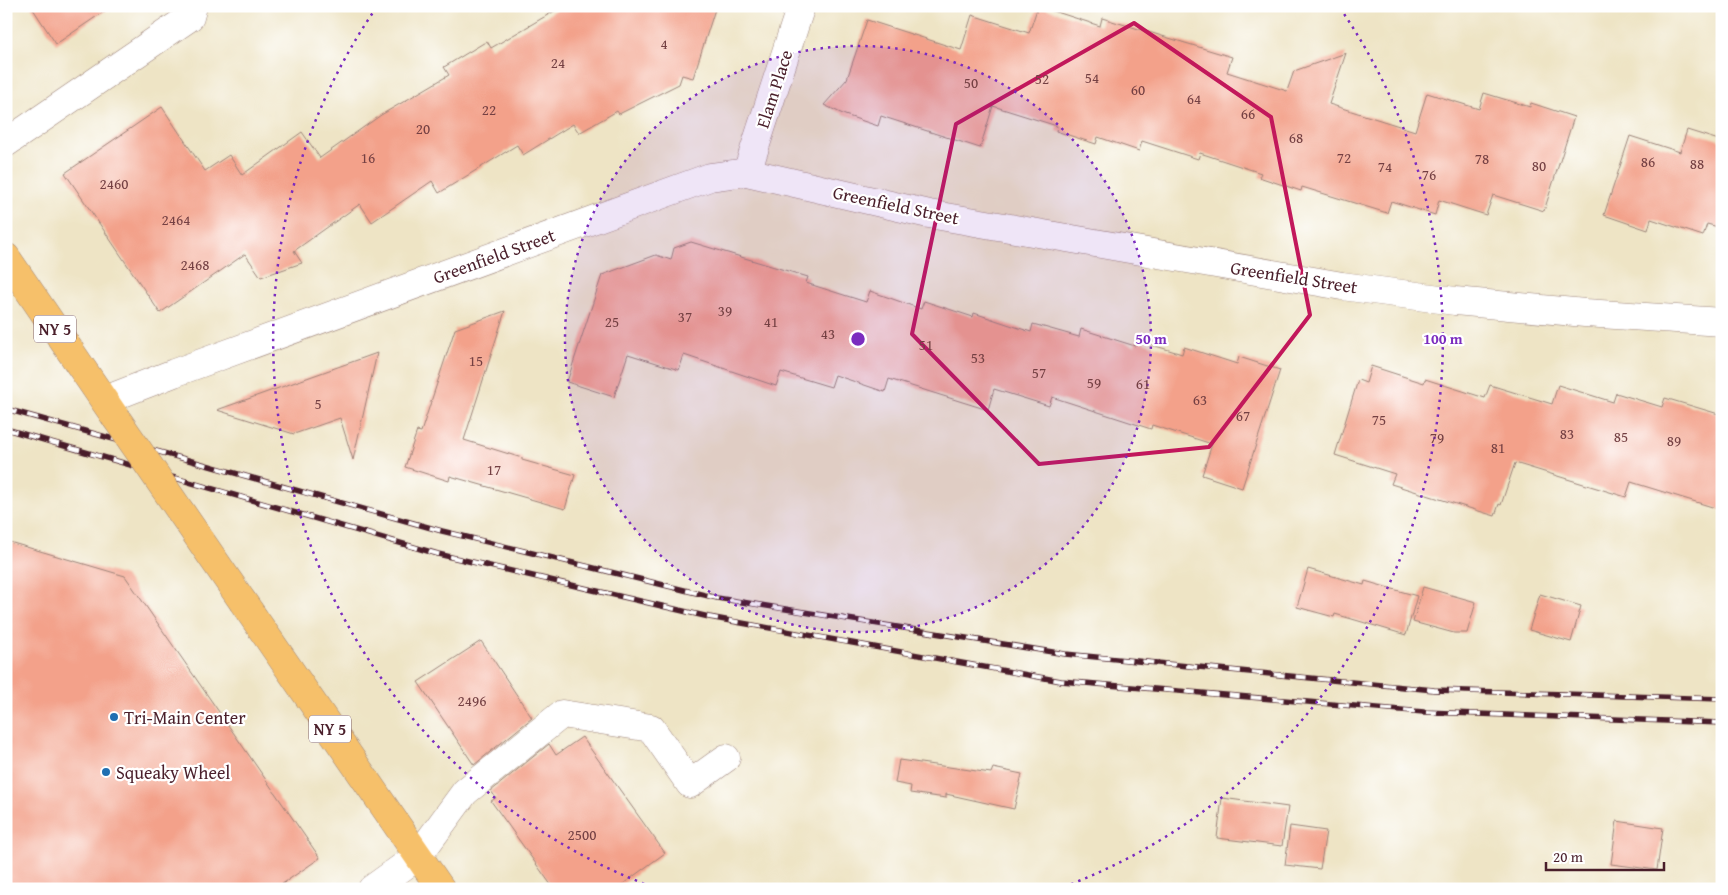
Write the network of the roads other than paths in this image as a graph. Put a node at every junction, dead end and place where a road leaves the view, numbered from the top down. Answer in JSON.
{"nodes":[{"id":1,"x":801,"y":6,"type":"edge"},
{"id":2,"x":196,"y":10,"type":"edge"},
{"id":3,"x":6,"y":143,"type":"edge"},
{"id":4,"x":747,"y":172,"type":"junction"},
{"id":5,"x":6,"y":258,"type":"edge"},
{"id":6,"x":1722,"y":322,"type":"edge"},
{"id":7,"x":111,"y":409,"type":"junction"},
{"id":8,"x":726,"y":758,"type":"dead end"},
{"id":9,"x":418,"y":856,"type":"junction"},
{"id":10,"x":372,"y":889,"type":"edge"},
{"id":11,"x":441,"y":889,"type":"edge"}],
"edges":[{"from":1,"to":4,"type":"street","name":"Elam Place"},
{"from":2,"to":3,"type":"street"},
{"from":4,"to":6,"type":"street","name":"Greenfield Street"},
{"from":4,"to":7,"type":"street","name":"Greenfield Street"},
{"from":5,"to":7,"type":"main road","number":"NY 5"},
{"from":7,"to":9,"type":"main road","number":"NY 5","bridge":true},
{"from":8,"to":9,"type":"street"},
{"from":9,"to":10,"type":"street"},
{"from":9,"to":11,"type":"main road","number":"NY 5"}]}
